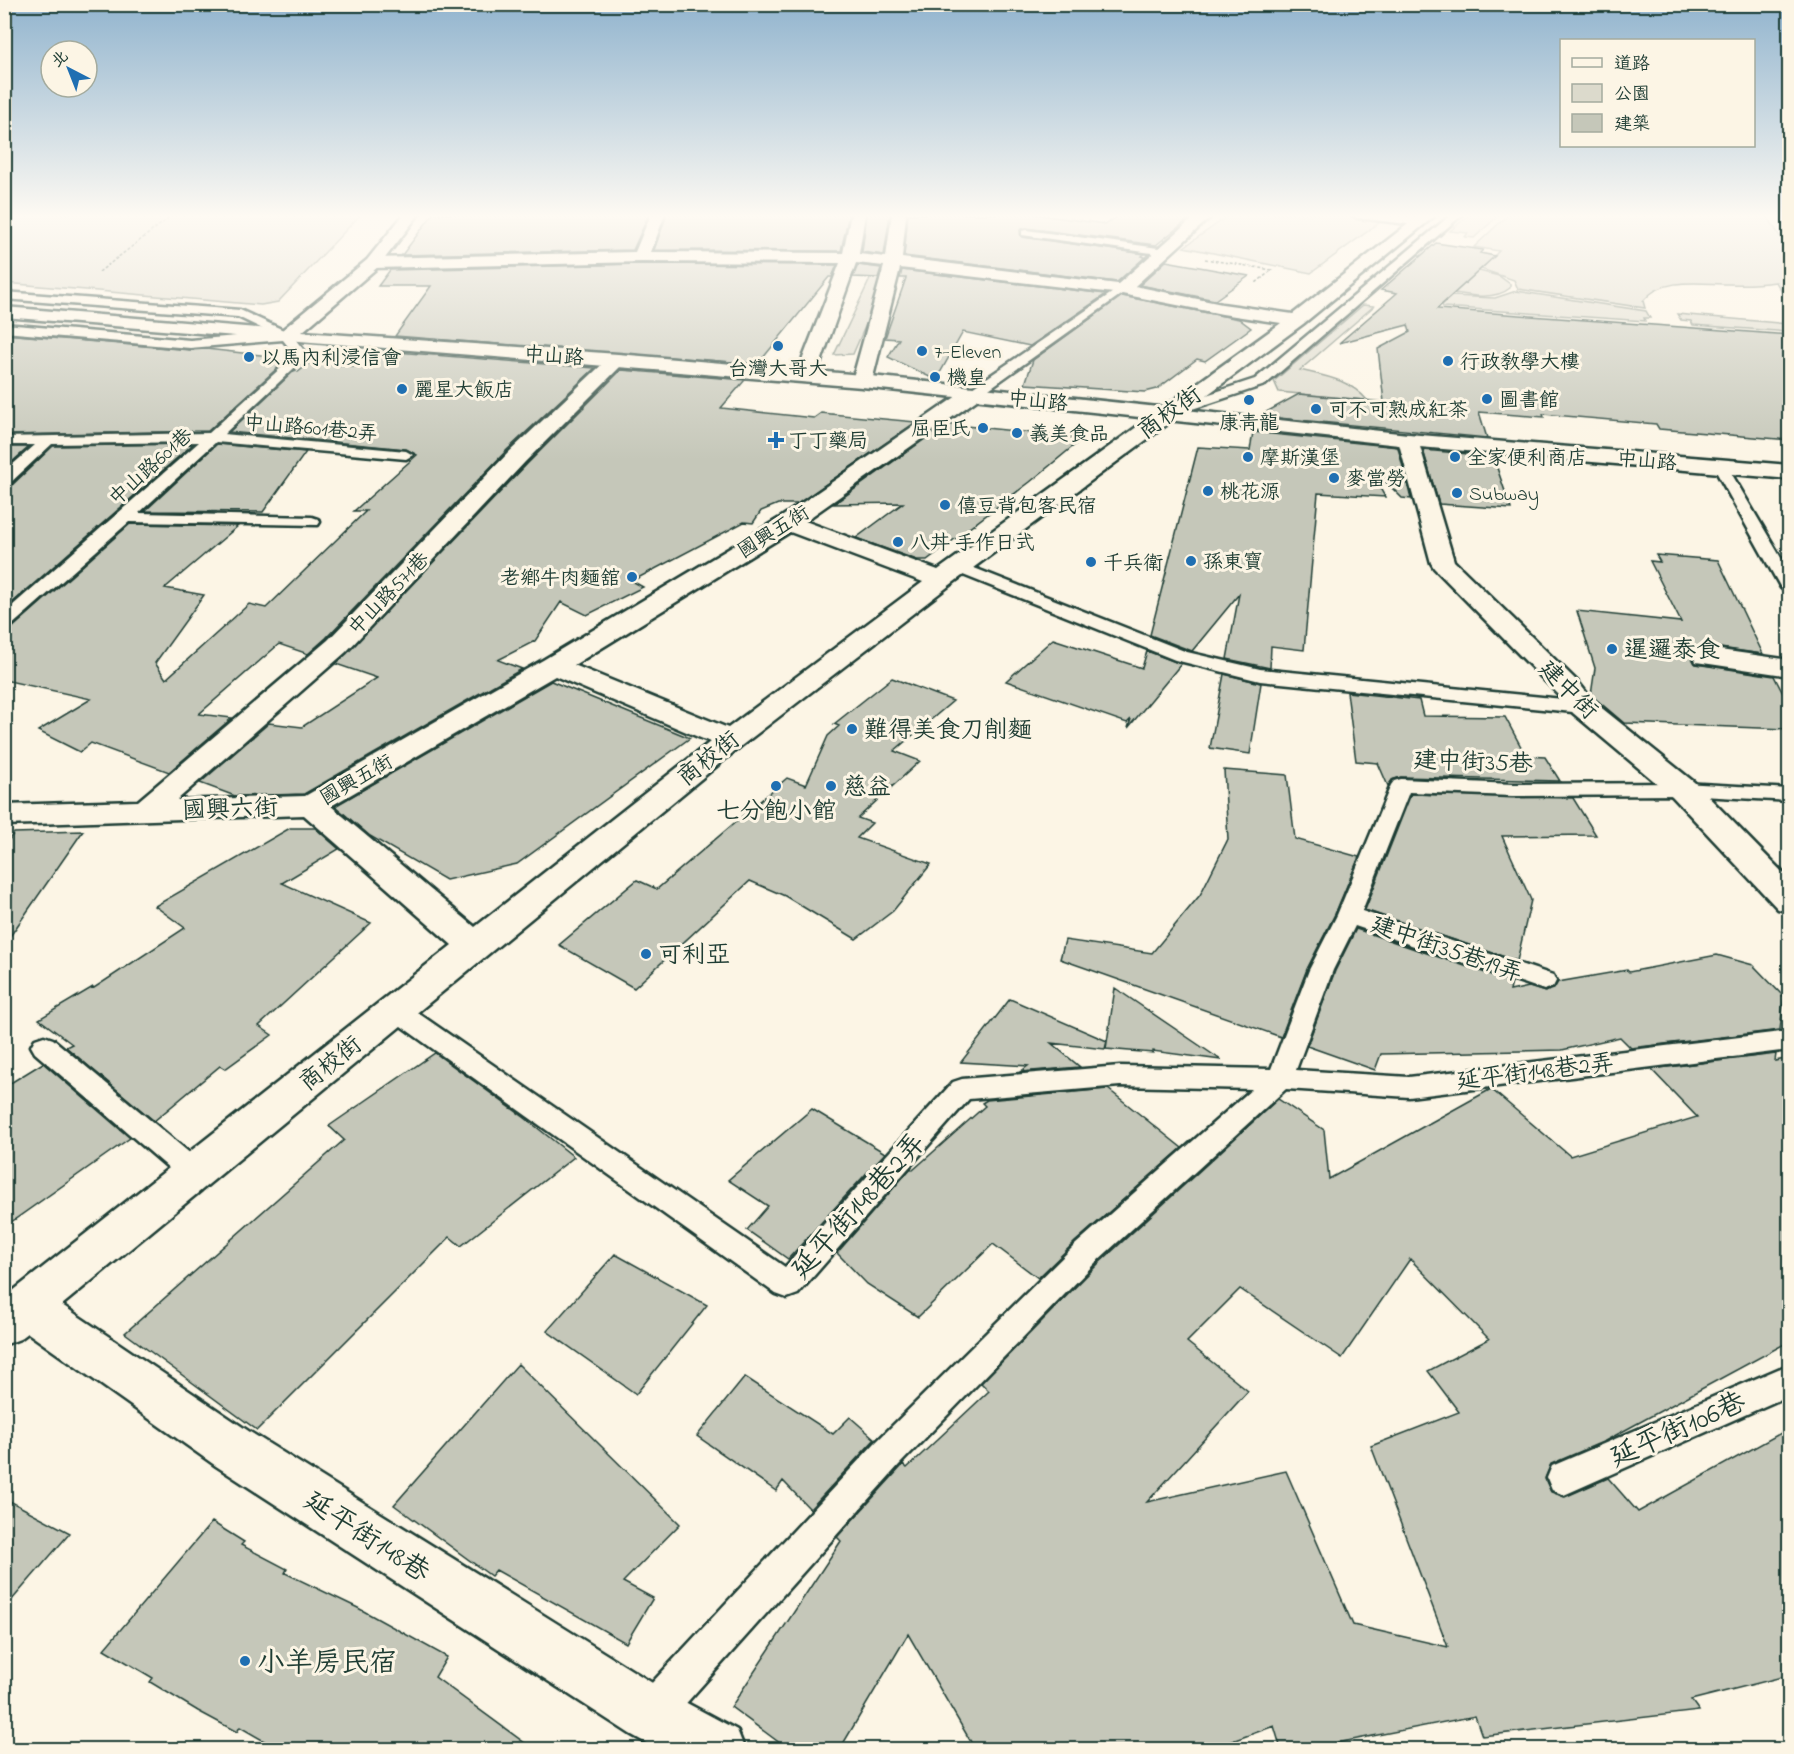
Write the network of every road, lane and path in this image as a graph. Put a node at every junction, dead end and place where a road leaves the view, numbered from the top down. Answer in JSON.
{"nodes":[{"id":1,"x":15,"y":296,"type":"edge"},
{"id":2,"x":333,"y":296,"type":"edge"},
{"id":3,"x":836,"y":296,"type":"edge"},
{"id":4,"x":884,"y":296,"type":"edge"},
{"id":5,"x":1112,"y":296,"type":"edge"},
{"id":6,"x":1156,"y":296,"type":"edge"},
{"id":7,"x":1239,"y":296,"type":"edge"},
{"id":8,"x":1327,"y":296,"type":"edge"},
{"id":9,"x":1362,"y":296,"type":"edge"},
{"id":10,"x":1222,"y":309,"type":"junction"},
{"id":11,"x":4,"y":312,"type":"edge"},
{"id":12,"x":1297,"y":320,"type":"junction"},
{"id":13,"x":4,"y":328,"type":"edge"},
{"id":14,"x":286,"y":336,"type":"junction"},
{"id":15,"x":618,"y":360,"type":"junction"},
{"id":16,"x":806,"y":376,"type":"junction"},
{"id":17,"x":862,"y":381,"type":"junction"},
{"id":18,"x":974,"y":393,"type":"junction"},
{"id":19,"x":1167,"y":413,"type":"junction"},
{"id":20,"x":213,"y":437,"type":"junction"},
{"id":21,"x":1408,"y":440,"type":"junction"},
{"id":22,"x":4,"y":441,"type":"edge"},
{"id":23,"x":46,"y":442,"type":"junction"},
{"id":24,"x":406,"y":455,"type":"dead end"},
{"id":25,"x":1720,"y":466,"type":"junction"},
{"id":26,"x":1790,"y":472,"type":"edge"},
{"id":27,"x":4,"y":482,"type":"edge"},
{"id":28,"x":126,"y":517,"type":"junction"},
{"id":29,"x":312,"y":522,"type":"dead end"},
{"id":30,"x":788,"y":523,"type":"junction"},
{"id":31,"x":950,"y":573,"type":"junction"},
{"id":32,"x":1789,"y":587,"type":"edge"},
{"id":33,"x":4,"y":623,"type":"edge"},
{"id":34,"x":1706,"y":656,"type":"dead end"},
{"id":35,"x":553,"y":666,"type":"junction"},
{"id":36,"x":1790,"y":668,"type":"edge"},
{"id":37,"x":1583,"y":707,"type":"junction"},
{"id":38,"x":731,"y":740,"type":"junction"},
{"id":39,"x":1683,"y":789,"type":"junction"},
{"id":40,"x":1790,"y":795,"type":"edge"},
{"id":41,"x":311,"y":805,"type":"junction"},
{"id":42,"x":144,"y":812,"type":"junction"},
{"id":43,"x":4,"y":815,"type":"edge"},
{"id":44,"x":1790,"y":902,"type":"edge"},
{"id":45,"x":1349,"y":915,"type":"junction"},
{"id":46,"x":475,"y":946,"type":"junction"},
{"id":47,"x":1544,"y":981,"type":"dead end"},
{"id":48,"x":396,"y":1010,"type":"junction"},
{"id":49,"x":1790,"y":1040,"type":"edge"},
{"id":50,"x":44,"y":1046,"type":"dead end"},
{"id":51,"x":1280,"y":1079,"type":"junction"},
{"id":52,"x":194,"y":1173,"type":"junction"},
{"id":53,"x":16,"y":1316,"type":"edge"},
{"id":54,"x":1790,"y":1379,"type":"edge"},
{"id":55,"x":1564,"y":1478,"type":"dead end"},
{"id":56,"x":650,"y":1714,"type":"junction"},
{"id":57,"x":717,"y":1749,"type":"edge"}],
"edges":[{"from":1,"to":14,"type":"lane"},
{"from":2,"to":14,"type":"street"},
{"from":3,"to":16,"type":"street"},
{"from":4,"to":17,"type":"street"},
{"from":5,"to":18,"type":"lane","name":"國興五街"},
{"from":6,"to":10,"type":"street"},
{"from":7,"to":10,"type":"path"},
{"from":8,"to":12,"type":"street","name":"商校街"},
{"from":9,"to":19,"type":"lane"},
{"from":10,"to":12,"type":"street"},
{"from":11,"to":14,"type":"street","name":"中山路"},
{"from":12,"to":19,"type":"street","name":"商校街"},
{"from":13,"to":14,"type":"lane"},
{"from":14,"to":15,"type":"street","name":"中山路"},
{"from":14,"to":20,"type":"lane","name":"中山路601巷"},
{"from":15,"to":16,"type":"street","name":"中山路"},
{"from":15,"to":42,"type":"street","name":"中山路571巷"},
{"from":16,"to":17,"type":"street","name":"中山路"},
{"from":17,"to":18,"type":"street","name":"中山路"},
{"from":18,"to":19,"type":"street","name":"中山路"},
{"from":18,"to":30,"type":"street","name":"國興五街"},
{"from":19,"to":21,"type":"street","name":"中山路"},
{"from":19,"to":31,"type":"street","name":"商校街"},
{"from":20,"to":23,"type":"lane","name":"中山路601巷2弄"},
{"from":20,"to":24,"type":"lane","name":"中山路601巷2弄"},
{"from":20,"to":28,"type":"lane","name":"中山路601巷"},
{"from":21,"to":25,"type":"street","name":"中山路"},
{"from":21,"to":37,"type":"street","name":"建中街"},
{"from":22,"to":23,"type":"lane","name":"中山路601巷2弄"},
{"from":23,"to":27,"type":"lane"},
{"from":25,"to":26,"type":"street","name":"中山路"},
{"from":25,"to":32,"type":"lane"},
{"from":28,"to":29,"type":"lane"},
{"from":28,"to":33,"type":"lane","name":"中山路601巷"},
{"from":30,"to":31,"type":"street"},
{"from":30,"to":35,"type":"street","name":"國興五街"},
{"from":31,"to":37,"type":"lane"},
{"from":31,"to":38,"type":"street","name":"商校街"},
{"from":34,"to":36,"type":"street"},
{"from":35,"to":38,"type":"street"},
{"from":35,"to":41,"type":"street","name":"國興五街"},
{"from":37,"to":39,"type":"street","name":"建中街"},
{"from":38,"to":46,"type":"street","name":"商校街"},
{"from":39,"to":40,"type":"lane","name":"建中街35巷"},
{"from":39,"to":44,"type":"street","name":"建中街"},
{"from":39,"to":45,"type":"lane","name":"建中街35巷"},
{"from":41,"to":42,"type":"street","name":"國興六街"},
{"from":41,"to":46,"type":"street","name":"國興六街"},
{"from":42,"to":43,"type":"street","name":"國興六街"},
{"from":45,"to":47,"type":"lane","name":"建中街35巷19弄"},
{"from":45,"to":51,"type":"lane","name":"建中街35巷"},
{"from":46,"to":48,"type":"street","name":"商校街"},
{"from":48,"to":51,"type":"lane","name":"延平街148巷2弄"},
{"from":48,"to":52,"type":"street","name":"商校街"},
{"from":49,"to":51,"type":"lane","name":"延平街148巷2弄"},
{"from":50,"to":52,"type":"lane"},
{"from":51,"to":56,"type":"lane"},
{"from":52,"to":53,"type":"street","name":"商校街"},
{"from":53,"to":56,"type":"street","name":"延平街148巷"},
{"from":54,"to":55,"type":"lane","name":"延平街106巷"},
{"from":56,"to":57,"type":"street","name":"延平街148巷"}]}
